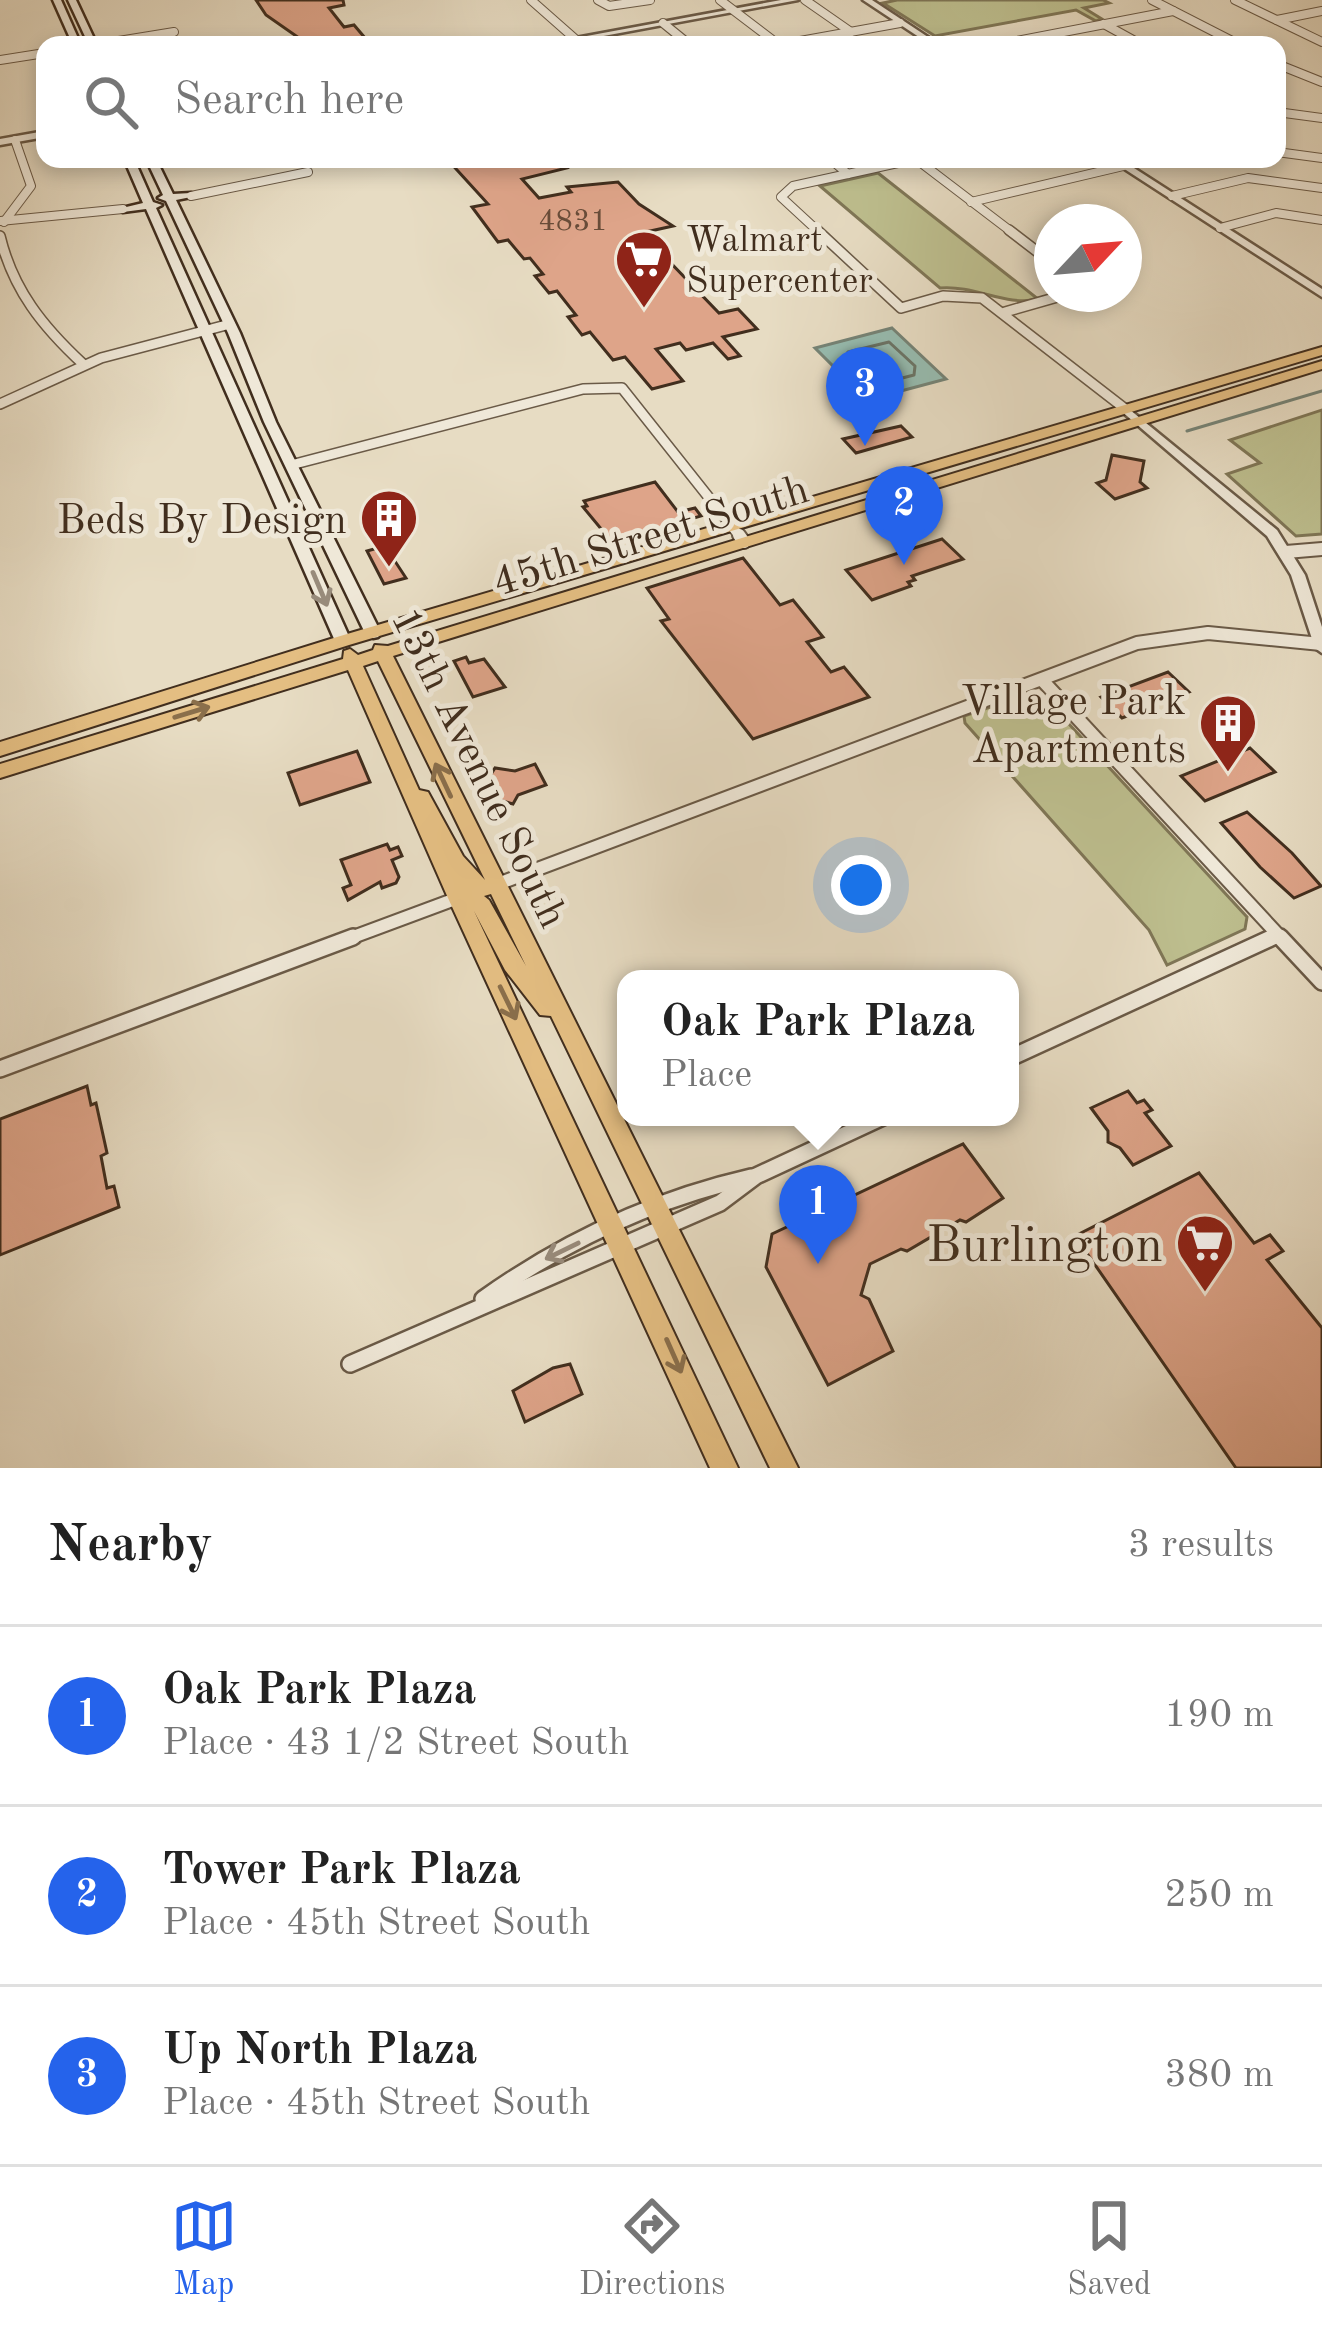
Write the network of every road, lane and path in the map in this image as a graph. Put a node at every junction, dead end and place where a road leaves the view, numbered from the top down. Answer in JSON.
{"nodes":[{"id":1,"x":57,"y":0,"type":"edge"},
{"id":2,"x":73,"y":0,"type":"edge"},
{"id":3,"x":545,"y":0,"type":"edge"},
{"id":4,"x":598,"y":0,"type":"edge"},
{"id":5,"x":650,"y":0,"type":"edge"},
{"id":6,"x":721,"y":0,"type":"edge"},
{"id":7,"x":794,"y":0,"type":"edge"},
{"id":8,"x":805,"y":0,"type":"edge"},
{"id":9,"x":867,"y":0,"type":"edge"},
{"id":10,"x":1152,"y":0,"type":"edge"},
{"id":11,"x":1235,"y":0,"type":"edge"},
{"id":12,"x":532,"y":1,"type":"edge"},
{"id":13,"x":1173,"y":10,"type":"junction"},
{"id":14,"x":735,"y":11,"type":"junction"},
{"id":15,"x":1322,"y":11,"type":"edge"},
{"id":16,"x":1277,"y":20,"type":"junction"},
{"id":17,"x":900,"y":22,"type":"junction"},
{"id":18,"x":664,"y":23,"type":"junction"},
{"id":19,"x":1103,"y":24,"type":"junction"},
{"id":20,"x":174,"y":32,"type":"dead end"},
{"id":21,"x":851,"y":32,"type":"junction"},
{"id":22,"x":73,"y":36,"type":"edge"},
{"id":23,"x":89,"y":36,"type":"edge"},
{"id":24,"x":149,"y":36,"type":"edge"},
{"id":25,"x":572,"y":36,"type":"edge"},
{"id":26,"x":606,"y":36,"type":"edge"},
{"id":27,"x":679,"y":36,"type":"edge"},
{"id":28,"x":767,"y":36,"type":"edge"},
{"id":29,"x":829,"y":36,"type":"edge"},
{"id":30,"x":922,"y":36,"type":"edge"},
{"id":31,"x":1042,"y":36,"type":"edge"},
{"id":32,"x":1125,"y":36,"type":"edge"},
{"id":33,"x":1223,"y":36,"type":"edge"},
{"id":34,"x":1322,"y":42,"type":"edge"},
{"id":35,"x":36,"y":54,"type":"edge"},
{"id":36,"x":0,"y":60,"type":"edge"},
{"id":37,"x":1286,"y":68,"type":"edge"},
{"id":38,"x":1322,"y":82,"type":"edge"},
{"id":39,"x":1286,"y":113,"type":"edge"},
{"id":40,"x":1322,"y":118,"type":"edge"},
{"id":41,"x":36,"y":136,"type":"edge"},
{"id":42,"x":15,"y":140,"type":"junction"},
{"id":43,"x":0,"y":142,"type":"edge"},
{"id":44,"x":1286,"y":153,"type":"edge"},
{"id":45,"x":1322,"y":158,"type":"edge"},
{"id":46,"x":133,"y":168,"type":"edge"},
{"id":47,"x":139,"y":168,"type":"edge"},
{"id":48,"x":158,"y":168,"type":"edge"},
{"id":49,"x":841,"y":168,"type":"edge"},
{"id":50,"x":875,"y":168,"type":"edge"},
{"id":51,"x":927,"y":168,"type":"edge"},
{"id":52,"x":1097,"y":168,"type":"edge"},
{"id":53,"x":1128,"y":168,"type":"edge"},
{"id":54,"x":308,"y":172,"type":"dead end"},
{"id":55,"x":848,"y":174,"type":"junction"},
{"id":56,"x":1322,"y":188,"type":"edge"},
{"id":57,"x":1172,"y":196,"type":"junction"},
{"id":58,"x":177,"y":199,"type":"junction"},
{"id":59,"x":970,"y":202,"type":"junction"},
{"id":60,"x":147,"y":207,"type":"junction"},
{"id":61,"x":123,"y":209,"type":"joint"},
{"id":62,"x":1322,"y":220,"type":"edge"},
{"id":63,"x":1,"y":227,"type":"edge"},
{"id":64,"x":1220,"y":228,"type":"junction"},
{"id":65,"x":191,"y":244,"type":"junction"},
{"id":66,"x":1034,"y":250,"type":"edge"},
{"id":67,"x":1322,"y":294,"type":"edge"},
{"id":68,"x":1034,"y":304,"type":"edge"},
{"id":69,"x":1005,"y":313,"type":"junction"},
{"id":70,"x":230,"y":324,"type":"junction"},
{"id":71,"x":206,"y":330,"type":"junction"},
{"id":72,"x":1322,"y":351,"type":"edge"},
{"id":73,"x":82,"y":364,"type":"junction"},
{"id":74,"x":1322,"y":364,"type":"edge"},
{"id":75,"x":0,"y":404,"type":"edge"},
{"id":76,"x":240,"y":406,"type":"junction"},
{"id":77,"x":1124,"y":408,"type":"junction"},
{"id":78,"x":1138,"y":419,"type":"junction"},
{"id":79,"x":1039,"y":434,"type":"junction"},
{"id":80,"x":938,"y":464,"type":"junction"},
{"id":81,"x":291,"y":465,"type":"junction"},
{"id":82,"x":951,"y":477,"type":"junction"},
{"id":83,"x":845,"y":511,"type":"junction"},
{"id":84,"x":731,"y":525,"type":"junction"},
{"id":85,"x":680,"y":541,"type":"junction"},
{"id":86,"x":744,"y":542,"type":"junction"},
{"id":87,"x":1322,"y":549,"type":"edge"},
{"id":88,"x":1286,"y":552,"type":"junction"},
{"id":89,"x":606,"y":562,"type":"junction"},
{"id":90,"x":620,"y":582,"type":"junction"},
{"id":91,"x":490,"y":621,"type":"junction"},
{"id":92,"x":373,"y":633,"type":"junction"},
{"id":93,"x":343,"y":641,"type":"junction"},
{"id":94,"x":1322,"y":646,"type":"edge"},
{"id":95,"x":384,"y":655,"type":"junction"},
{"id":96,"x":354,"y":664,"type":"junction"},
{"id":97,"x":1042,"y":680,"type":"junction"},
{"id":98,"x":204,"y":686,"type":"junction"},
{"id":99,"x":31,"y":740,"type":"junction"},
{"id":100,"x":0,"y":749,"type":"edge"},
{"id":101,"x":38,"y":760,"type":"junction"},
{"id":102,"x":0,"y":767,"type":"edge"},
{"id":103,"x":403,"y":774,"type":"junction"},
{"id":104,"x":495,"y":885,"type":"junction"},
{"id":105,"x":458,"y":898,"type":"junction"},
{"id":106,"x":1277,"y":935,"type":"junction"},
{"id":107,"x":1322,"y":982,"type":"edge"},
{"id":108,"x":567,"y":1030,"type":"junction"},
{"id":109,"x":1019,"y":1054,"type":"edge"},
{"id":110,"x":0,"y":1070,"type":"edge"},
{"id":111,"x":864,"y":1126,"type":"edge"},
{"id":112,"x":663,"y":1216,"type":"junction"},
{"id":113,"x":620,"y":1236,"type":"junction"},
{"id":114,"x":350,"y":1364,"type":"dead end"},
{"id":115,"x":724,"y":1468,"type":"edge"},
{"id":116,"x":784,"y":1468,"type":"edge"}],
"edges":[{"from":1,"to":22,"type":"main road"},
{"from":2,"to":23,"type":"main road"},
{"from":3,"to":12,"type":"street"},
{"from":4,"to":5,"type":"street"},
{"from":6,"to":14,"type":"street"},
{"from":7,"to":14,"type":"street"},
{"from":8,"to":21,"type":"street"},
{"from":9,"to":17,"type":"street"},
{"from":10,"to":13,"type":"street"},
{"from":11,"to":16,"type":"street"},
{"from":12,"to":25,"type":"street"},
{"from":13,"to":19,"type":"street"},
{"from":13,"to":33,"type":"street"},
{"from":14,"to":18,"type":"street"},
{"from":14,"to":28,"type":"street"},
{"from":15,"to":16,"type":"street"},
{"from":16,"to":34,"type":"street"},
{"from":17,"to":21,"type":"street"},
{"from":17,"to":30,"type":"street"},
{"from":18,"to":26,"type":"street"},
{"from":18,"to":27,"type":"street"},
{"from":19,"to":31,"type":"street"},
{"from":19,"to":32,"type":"street"},
{"from":20,"to":24,"type":"street"},
{"from":21,"to":29,"type":"street"},
{"from":35,"to":36,"type":"street"},
{"from":37,"to":38,"type":"street"},
{"from":39,"to":40,"type":"street"},
{"from":41,"to":42,"type":"street"},
{"from":42,"to":43,"type":"street"},
{"from":42,"to":63,"type":"street"},
{"from":44,"to":45,"type":"street"},
{"from":46,"to":60,"type":"main road"},
{"from":47,"to":58,"type":"main road"},
{"from":48,"to":58,"type":"main road","name":"13th Avenue South"},
{"from":49,"to":55,"type":"street"},
{"from":50,"to":55,"type":"street"},
{"from":51,"to":59,"type":"street"},
{"from":52,"to":59,"type":"street"},
{"from":53,"to":57,"type":"street"},
{"from":54,"to":58,"type":"street"},
{"from":55,"to":69,"type":"street"},
{"from":56,"to":57,"type":"street"},
{"from":57,"to":64,"type":"street"},
{"from":58,"to":65,"type":"main road","name":"13th Avenue South"},
{"from":59,"to":66,"type":"street"},
{"from":60,"to":61,"type":"main road"},
{"from":60,"to":65,"type":"main road"},
{"from":60,"to":71,"type":"main road","name":"13th Avenue South"},
{"from":61,"to":63,"type":"street"},
{"from":62,"to":64,"type":"street"},
{"from":63,"to":73,"type":"street"},
{"from":64,"to":67,"type":"street"},
{"from":65,"to":70,"type":"main road","name":"13th Avenue South"},
{"from":68,"to":69,"type":"street"},
{"from":69,"to":77,"type":"street"},
{"from":70,"to":71,"type":"street"},
{"from":70,"to":81,"type":"main road","name":"13th Avenue South"},
{"from":71,"to":73,"type":"street"},
{"from":71,"to":76,"type":"main road","name":"13th Avenue South"},
{"from":72,"to":77,"type":"main road","name":"45th Street South"},
{"from":73,"to":75,"type":"street"},
{"from":74,"to":78,"type":"main road","name":"45th Street South"},
{"from":76,"to":81,"type":"main road"},
{"from":76,"to":93,"type":"main road","name":"13th Avenue South","one_way":true},
{"from":77,"to":78,"type":"street"},
{"from":77,"to":79,"type":"main road","name":"45th Street South"},
{"from":78,"to":82,"type":"main road","name":"45th Street South"},
{"from":78,"to":88,"type":"street"},
{"from":79,"to":80,"type":"main road","name":"45th Street South"},
{"from":79,"to":82,"type":"main road"},
{"from":80,"to":83,"type":"main road"},
{"from":80,"to":84,"type":"main road","name":"45th Street South"},
{"from":81,"to":84,"type":"street"},
{"from":81,"to":92,"type":"main road","name":"13th Avenue South"},
{"from":82,"to":83,"type":"main road","name":"45th Street South"},
{"from":83,"to":86,"type":"main road","name":"45th Street South"},
{"from":84,"to":85,"type":"main road","name":"45th Street South"},
{"from":84,"to":86,"type":"street"},
{"from":85,"to":89,"type":"main road","name":"45th Street South"},
{"from":85,"to":90,"type":"main road"},
{"from":86,"to":90,"type":"main road","name":"45th Street South"},
{"from":87,"to":88,"type":"street"},
{"from":88,"to":94,"type":"street"},
{"from":89,"to":91,"type":"main road"},
{"from":89,"to":92,"type":"main road","name":"45th Street South"},
{"from":90,"to":91,"type":"main road","name":"45th Street South"},
{"from":91,"to":95,"type":"main road","name":"45th Street South"},
{"from":92,"to":93,"type":"main road","name":"45th Street South"},
{"from":92,"to":95,"type":"main road","name":"13th Avenue South"},
{"from":93,"to":96,"type":"main road","name":"13th Avenue South"},
{"from":93,"to":98,"type":"main road","name":"45th Street South"},
{"from":94,"to":97,"type":"street"},
{"from":95,"to":96,"type":"main road","name":"45th Street South"},
{"from":104,"to":95,"type":"main road","name":"13th Avenue South","one_way":true},
{"from":101,"to":96,"type":"main road","name":"45th Street South","one_way":true},
{"from":96,"to":103,"type":"main road","name":"13th Avenue South"},
{"from":97,"to":104,"type":"street"},
{"from":97,"to":106,"type":"street"},
{"from":98,"to":99,"type":"main road","name":"45th Street South"},
{"from":98,"to":101,"type":"main road"},
{"from":99,"to":100,"type":"main road","name":"45th Street South"},
{"from":99,"to":102,"type":"main road"},
{"from":101,"to":102,"type":"main road","name":"45th Street South"},
{"from":103,"to":104,"type":"main road"},
{"from":103,"to":105,"type":"main road","name":"13th Avenue South"},
{"from":104,"to":108,"type":"main road","name":"13th Avenue South"},
{"from":105,"to":108,"type":"main road"},
{"from":105,"to":110,"type":"street"},
{"from":105,"to":113,"type":"main road","name":"13th Avenue South","one_way":true},
{"from":106,"to":107,"type":"street"},
{"from":106,"to":109,"type":"street"},
{"from":108,"to":112,"type":"main road","name":"13th Avenue South"},
{"from":111,"to":112,"type":"street"},
{"from":112,"to":113,"type":"street"},
{"from":112,"to":116,"type":"main road","name":"13th Avenue South"},
{"from":113,"to":114,"type":"street"},
{"from":113,"to":115,"type":"main road","name":"13th Avenue South","one_way":true}]}
